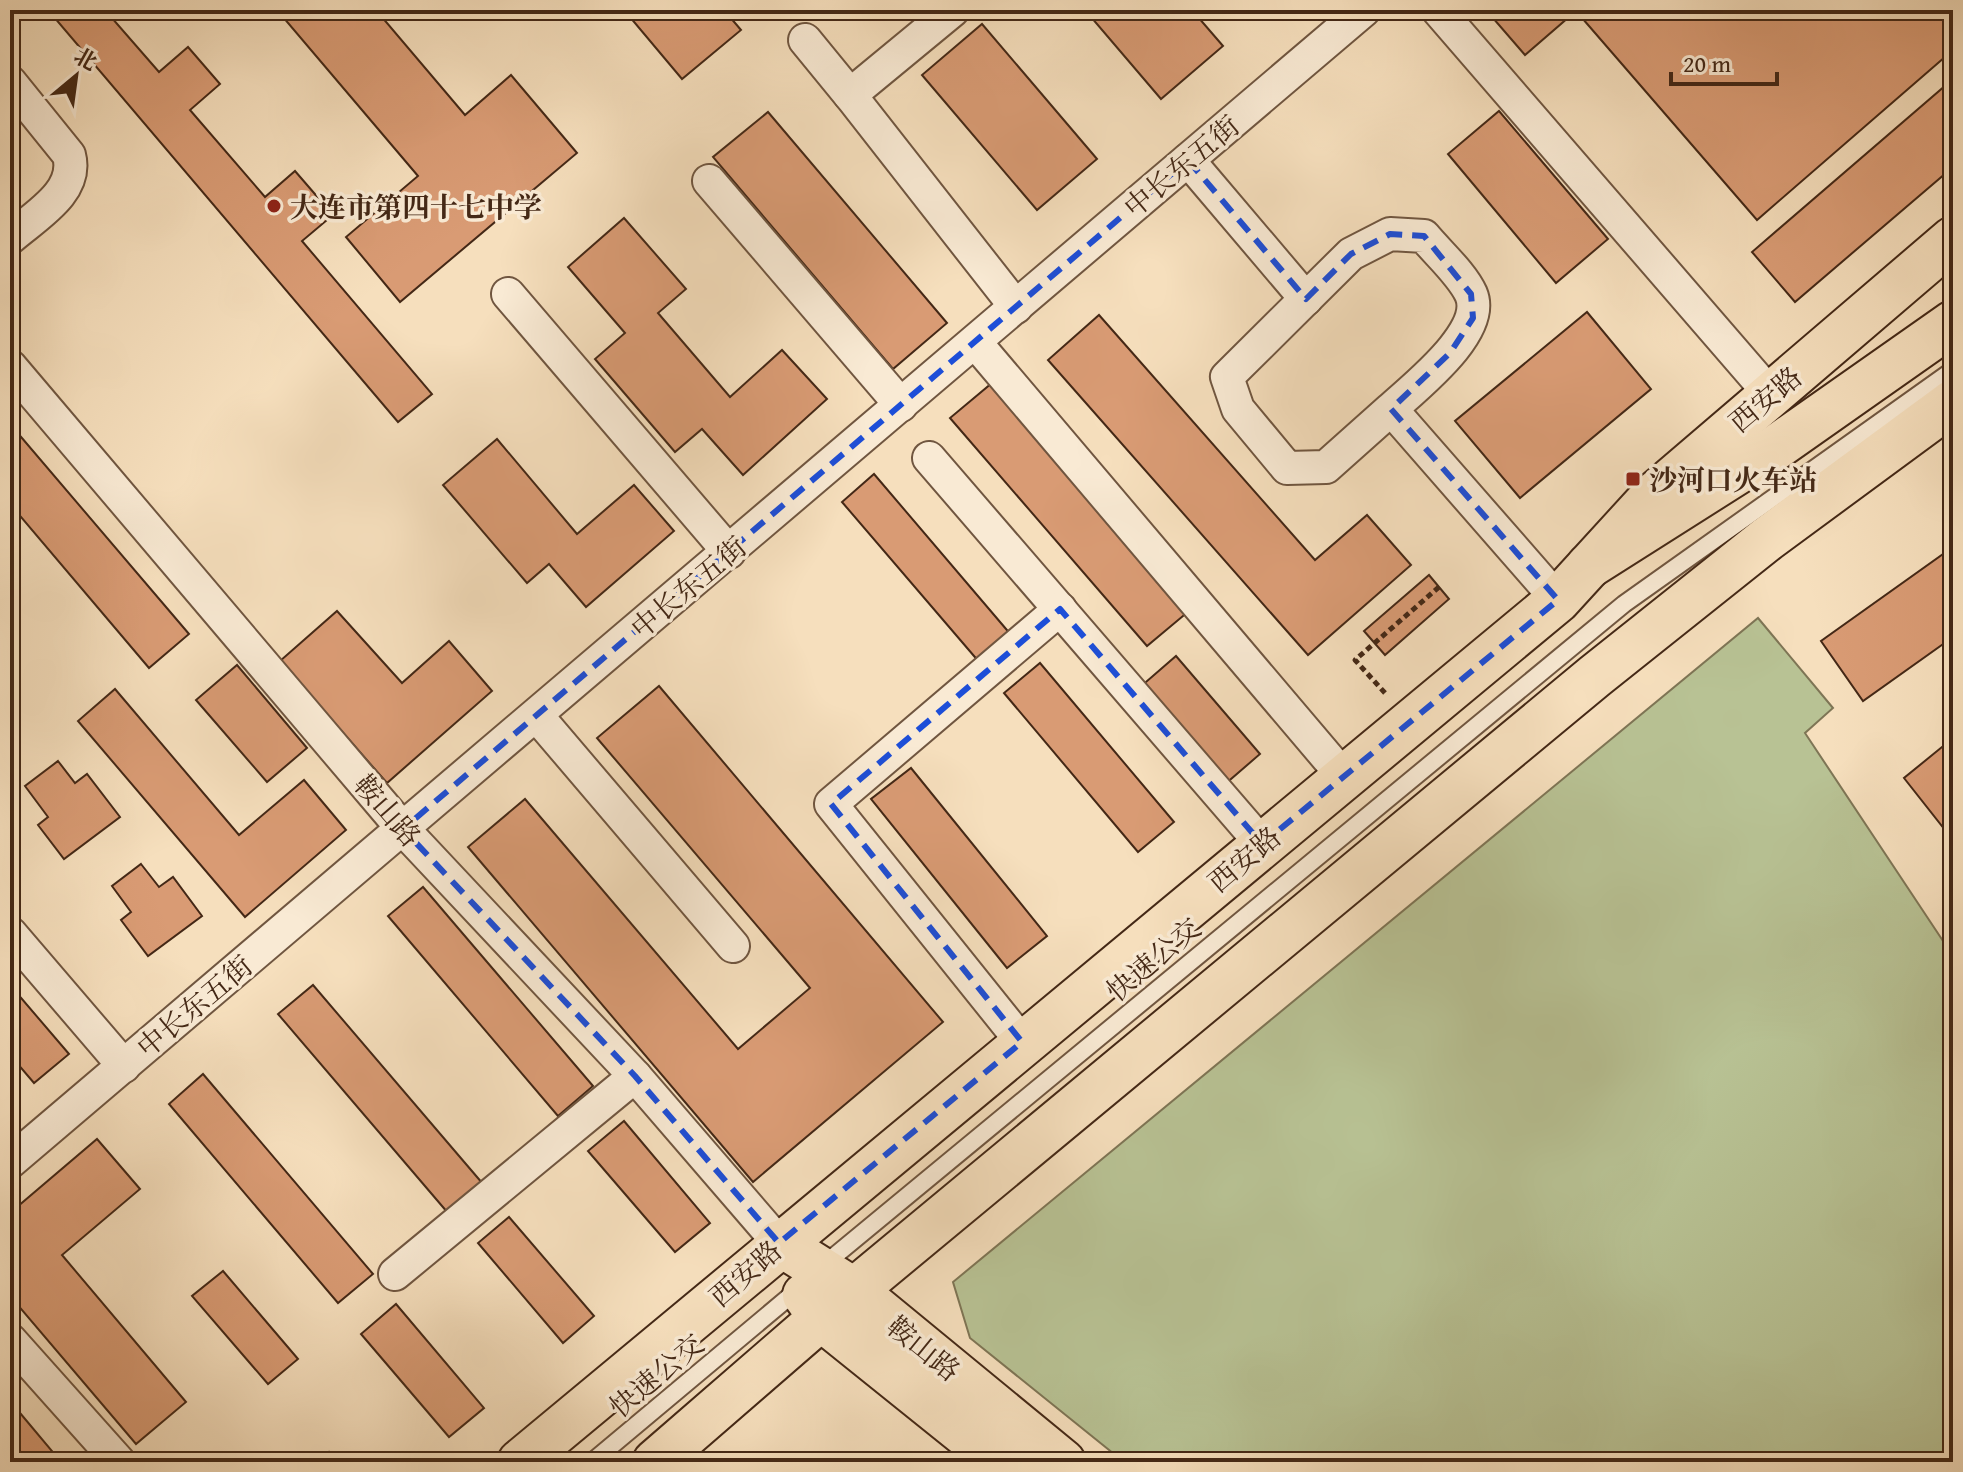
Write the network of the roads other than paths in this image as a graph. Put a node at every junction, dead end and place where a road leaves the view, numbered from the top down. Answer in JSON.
{"nodes":[{"id":1,"x":953,"y":10,"type":"edge"},
{"id":2,"x":1364,"y":10,"type":"edge"},
{"id":3,"x":1438,"y":10,"type":"edge"},
{"id":4,"x":805,"y":40,"type":"dead end"},
{"id":5,"x":10,"y":82,"type":"edge"},
{"id":6,"x":850,"y":95,"type":"junction"},
{"id":7,"x":1188,"y":160,"type":"junction"},
{"id":8,"x":709,"y":181,"type":"dead end"},
{"id":9,"x":10,"y":238,"type":"edge"},
{"id":10,"x":1953,"y":239,"type":"edge"},
{"id":11,"x":508,"y":294,"type":"dead end"},
{"id":12,"x":1306,"y":299,"type":"junction"},
{"id":13,"x":1016,"y":307,"type":"junction"},
{"id":14,"x":1953,"y":323,"type":"edge"},
{"id":15,"x":975,"y":342,"type":"junction"},
{"id":16,"x":10,"y":366,"type":"edge"},
{"id":17,"x":1953,"y":370,"type":"edge"},
{"id":18,"x":1771,"y":395,"type":"junction"},
{"id":19,"x":1953,"y":402,"type":"edge"},
{"id":20,"x":901,"y":405,"type":"junction"},
{"id":21,"x":1391,"y":409,"type":"junction"},
{"id":22,"x":929,"y":458,"type":"dead end"},
{"id":23,"x":729,"y":552,"type":"junction"},
{"id":24,"x":1589,"y":566,"type":"junction"},
{"id":25,"x":1558,"y":600,"type":"junction"},
{"id":26,"x":1060,"y":609,"type":"junction"},
{"id":27,"x":537,"y":716,"type":"junction"},
{"id":28,"x":1344,"y":777,"type":"junction"},
{"id":29,"x":403,"y":829,"type":"junction"},
{"id":30,"x":1262,"y":844,"type":"junction"},
{"id":31,"x":10,"y":933,"type":"edge"},
{"id":32,"x":733,"y":946,"type":"dead end"},
{"id":33,"x":1022,"y":1042,"type":"junction"},
{"id":34,"x":124,"y":1066,"type":"junction"},
{"id":35,"x":635,"y":1076,"type":"junction"},
{"id":36,"x":10,"y":1162,"type":"edge"},
{"id":37,"x":779,"y":1243,"type":"junction"},
{"id":38,"x":395,"y":1274,"type":"dead end"},
{"id":39,"x":824,"y":1291,"type":"junction"},
{"id":40,"x":10,"y":1340,"type":"edge"},
{"id":41,"x":119,"y":1462,"type":"edge"},
{"id":42,"x":520,"y":1462,"type":"edge"},
{"id":43,"x":592,"y":1462,"type":"edge"},
{"id":44,"x":655,"y":1462,"type":"edge"},
{"id":45,"x":1000,"y":1462,"type":"edge"},
{"id":46,"x":1063,"y":1462,"type":"edge"}],
"edges":[{"from":1,"to":6,"type":"street"},
{"from":2,"to":7,"type":"street","name":"中长东五街"},
{"from":3,"to":18,"type":"street"},
{"from":4,"to":6,"type":"street"},
{"from":5,"to":9,"type":"street"},
{"from":6,"to":13,"type":"street"},
{"from":7,"to":12,"type":"street"},
{"from":7,"to":13,"type":"street","name":"中长东五街"},
{"from":8,"to":20,"type":"street"},
{"from":10,"to":18,"type":"main road","name":"西安路"},
{"from":11,"to":23,"type":"street"},
{"from":12,"to":21,"type":"street"},
{"from":12,"to":21,"type":"street"},
{"from":13,"to":15,"type":"street","name":"中长东五街"},
{"from":14,"to":24,"type":"main road"},
{"from":15,"to":20,"type":"street","name":"中长东五街"},
{"from":15,"to":28,"type":"street"},
{"from":16,"to":29,"type":"street","name":"鞍山路"},
{"from":17,"to":39,"type":"lane","name":"快速公交"},
{"from":18,"to":24,"type":"main road","name":"西安路"},
{"from":19,"to":39,"type":"main road"},
{"from":20,"to":23,"type":"street","name":"中长东五街"},
{"from":21,"to":25,"type":"street"},
{"from":22,"to":26,"type":"street"},
{"from":23,"to":27,"type":"street","name":"中长东五街"},
{"from":24,"to":25,"type":"main road","name":"西安路"},
{"from":25,"to":28,"type":"main road","name":"西安路"},
{"from":26,"to":30,"type":"street"},
{"from":26,"to":33,"type":"street"},
{"from":27,"to":29,"type":"street","name":"中长东五街"},
{"from":27,"to":32,"type":"street"},
{"from":28,"to":30,"type":"main road","name":"西安路"},
{"from":29,"to":34,"type":"street","name":"中长东五街"},
{"from":29,"to":35,"type":"street","name":"鞍山路"},
{"from":30,"to":33,"type":"main road","name":"西安路"},
{"from":31,"to":34,"type":"street"},
{"from":33,"to":37,"type":"main road","name":"西安路"},
{"from":34,"to":36,"type":"street","name":"中长东五街"},
{"from":35,"to":37,"type":"street","name":"鞍山路"},
{"from":35,"to":38,"type":"street"},
{"from":37,"to":39,"type":"main road","name":"鞍山路"},
{"from":37,"to":42,"type":"main road","name":"西安路"},
{"from":39,"to":43,"type":"lane","name":"快速公交"},
{"from":39,"to":44,"type":"main road"},
{"from":39,"to":45,"type":"main road","name":"鞍山路"},
{"from":39,"to":46,"type":"main road","name":"鞍山路"},
{"from":40,"to":41,"type":"street"}]}
